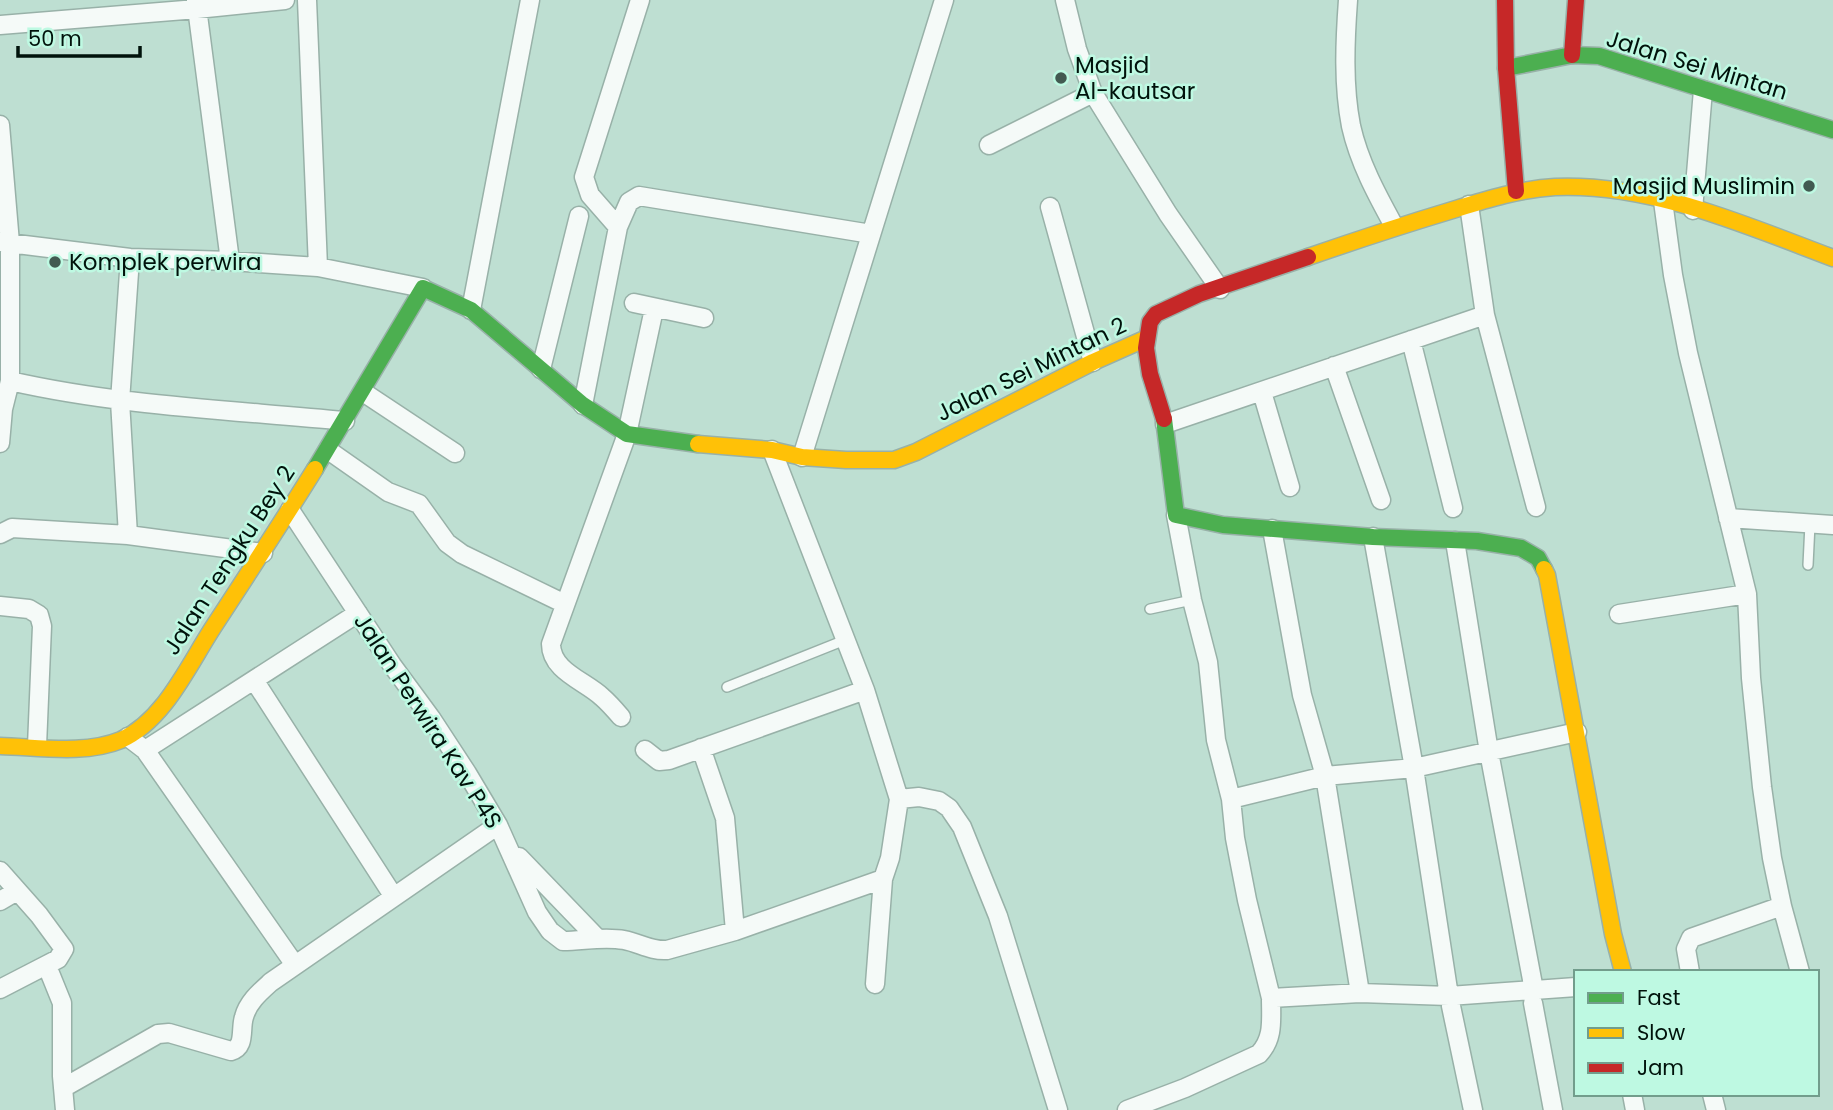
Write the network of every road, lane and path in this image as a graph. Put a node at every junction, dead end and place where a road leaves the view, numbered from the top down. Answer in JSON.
{"nodes":[{"id":1,"x":285,"y":0,"type":"edge"},
{"id":2,"x":307,"y":0,"type":"edge"},
{"id":3,"x":530,"y":0,"type":"edge"},
{"id":4,"x":640,"y":0,"type":"edge"},
{"id":5,"x":944,"y":0,"type":"edge"},
{"id":6,"x":1065,"y":0,"type":"edge"},
{"id":7,"x":1348,"y":0,"type":"edge"},
{"id":8,"x":1505,"y":0,"type":"edge"},
{"id":9,"x":1576,"y":0,"type":"edge"},
{"id":10,"x":197,"y":5,"type":"edge"},
{"id":11,"x":104,"y":8,"type":"edge"},
{"id":12,"x":0,"y":24,"type":"edge"},
{"id":13,"x":1572,"y":55,"type":"junction"},
{"id":14,"x":1506,"y":68,"type":"junction"},
{"id":15,"x":1703,"y":90,"type":"junction"},
{"id":16,"x":1093,"y":93,"type":"junction"},
{"id":17,"x":0,"y":125,"type":"edge"},
{"id":18,"x":1833,"y":130,"type":"edge"},
{"id":19,"x":989,"y":145,"type":"dead end"},
{"id":20,"x":1516,"y":191,"type":"junction"},
{"id":21,"x":1663,"y":201,"type":"junction"},
{"id":22,"x":1469,"y":205,"type":"junction"},
{"id":23,"x":1051,"y":207,"type":"dead end"},
{"id":24,"x":1693,"y":210,"type":"junction"},
{"id":25,"x":579,"y":216,"type":"dead end"},
{"id":26,"x":1394,"y":226,"type":"junction"},
{"id":27,"x":618,"y":227,"type":"junction"},
{"id":28,"x":871,"y":234,"type":"junction"},
{"id":29,"x":5,"y":242,"type":"edge"},
{"id":30,"x":130,"y":258,"type":"junction"},
{"id":31,"x":230,"y":261,"type":"junction"},
{"id":32,"x":1832,"y":262,"type":"edge"},
{"id":33,"x":318,"y":267,"type":"junction"},
{"id":34,"x":423,"y":288,"type":"junction"},
{"id":35,"x":1220,"y":289,"type":"junction"},
{"id":36,"x":634,"y":303,"type":"dead end"},
{"id":37,"x":654,"y":309,"type":"junction"},
{"id":38,"x":471,"y":310,"type":"junction"},
{"id":39,"x":1485,"y":315,"type":"junction"},
{"id":40,"x":704,"y":318,"type":"dead end"},
{"id":41,"x":1147,"y":338,"type":"junction"},
{"id":42,"x":1411,"y":341,"type":"junction"},
{"id":43,"x":1093,"y":362,"type":"junction"},
{"id":44,"x":1334,"y":366,"type":"junction"},
{"id":45,"x":541,"y":369,"type":"junction"},
{"id":46,"x":10,"y":381,"type":"junction"},
{"id":47,"x":363,"y":392,"type":"junction"},
{"id":48,"x":1262,"y":392,"type":"junction"},
{"id":49,"x":120,"y":401,"type":"junction"},
{"id":50,"x":583,"y":405,"type":"junction"},
{"id":51,"x":2,"y":410,"type":"edge"},
{"id":52,"x":345,"y":421,"type":"junction"},
{"id":53,"x":1165,"y":424,"type":"junction"},
{"id":54,"x":626,"y":434,"type":"junction"},
{"id":55,"x":0,"y":443,"type":"edge"},
{"id":56,"x":328,"y":450,"type":"junction"},
{"id":57,"x":772,"y":450,"type":"junction"},
{"id":58,"x":455,"y":453,"type":"dead end"},
{"id":59,"x":802,"y":457,"type":"junction"},
{"id":60,"x":1290,"y":486,"type":"dead end"},
{"id":61,"x":1381,"y":500,"type":"dead end"},
{"id":62,"x":1536,"y":507,"type":"dead end"},
{"id":63,"x":1453,"y":508,"type":"dead end"},
{"id":64,"x":290,"y":510,"type":"junction"},
{"id":65,"x":1176,"y":515,"type":"junction"},
{"id":66,"x":1728,"y":518,"type":"junction"},
{"id":67,"x":1810,"y":524,"type":"junction"},
{"id":68,"x":1833,"y":526,"type":"edge"},
{"id":69,"x":1272,"y":529,"type":"junction"},
{"id":70,"x":0,"y":534,"type":"edge"},
{"id":71,"x":128,"y":535,"type":"junction"},
{"id":72,"x":1373,"y":537,"type":"junction"},
{"id":73,"x":1455,"y":541,"type":"junction"},
{"id":74,"x":263,"y":553,"type":"junction"},
{"id":75,"x":1808,"y":565,"type":"dead end"},
{"id":76,"x":1747,"y":594,"type":"junction"},
{"id":77,"x":1192,"y":600,"type":"junction"},
{"id":78,"x":565,"y":604,"type":"junction"},
{"id":79,"x":0,"y":606,"type":"edge"},
{"id":80,"x":1150,"y":609,"type":"dead end"},
{"id":81,"x":358,"y":613,"type":"junction"},
{"id":82,"x":1619,"y":614,"type":"dead end"},
{"id":83,"x":845,"y":640,"type":"junction"},
{"id":84,"x":254,"y":680,"type":"junction"},
{"id":85,"x":727,"y":687,"type":"dead end"},
{"id":86,"x":865,"y":690,"type":"junction"},
{"id":87,"x":621,"y":717,"type":"dead end"},
{"id":88,"x":1577,"y":732,"type":"junction"},
{"id":89,"x":128,"y":737,"type":"junction"},
{"id":90,"x":0,"y":746,"type":"edge"},
{"id":91,"x":37,"y":747,"type":"junction"},
{"id":92,"x":701,"y":748,"type":"junction"},
{"id":93,"x":145,"y":750,"type":"junction"},
{"id":94,"x":645,"y":750,"type":"dead end"},
{"id":95,"x":1489,"y":751,"type":"junction"},
{"id":96,"x":1414,"y":768,"type":"junction"},
{"id":97,"x":1325,"y":776,"type":"junction"},
{"id":98,"x":899,"y":799,"type":"junction"},
{"id":99,"x":1231,"y":799,"type":"junction"},
{"id":100,"x":498,"y":825,"type":"junction"},
{"id":101,"x":508,"y":846,"type":"junction"},
{"id":102,"x":0,"y":870,"type":"edge"},
{"id":103,"x":883,"y":879,"type":"junction"},
{"id":104,"x":17,"y":891,"type":"junction"},
{"id":105,"x":394,"y":897,"type":"junction"},
{"id":106,"x":0,"y":901,"type":"edge"},
{"id":107,"x":1782,"y":906,"type":"junction"},
{"id":108,"x":735,"y":931,"type":"junction"},
{"id":109,"x":597,"y":938,"type":"junction"},
{"id":110,"x":295,"y":965,"type":"junction"},
{"id":111,"x":47,"y":966,"type":"junction"},
{"id":112,"x":1622,"y":970,"type":"edge"},
{"id":113,"x":1690,"y":970,"type":"edge"},
{"id":114,"x":1799,"y":970,"type":"edge"},
{"id":115,"x":875,"y":984,"type":"dead end"},
{"id":116,"x":1574,"y":987,"type":"edge"},
{"id":117,"x":0,"y":989,"type":"edge"},
{"id":118,"x":1360,"y":993,"type":"junction"},
{"id":119,"x":1534,"y":996,"type":"junction"},
{"id":120,"x":1271,"y":998,"type":"junction"},
{"id":121,"x":1450,"y":1001,"type":"junction"},
{"id":122,"x":63,"y":1088,"type":"junction"},
{"id":123,"x":65,"y":1110,"type":"edge"},
{"id":124,"x":1058,"y":1110,"type":"edge"},
{"id":125,"x":1127,"y":1110,"type":"edge"},
{"id":126,"x":1473,"y":1110,"type":"edge"},
{"id":127,"x":1553,"y":1110,"type":"edge"}],
"edges":[{"from":1,"to":10,"type":"street"},
{"from":2,"to":33,"type":"street"},
{"from":3,"to":38,"type":"street"},
{"from":4,"to":27,"type":"street"},
{"from":5,"to":28,"type":"street"},
{"from":6,"to":16,"type":"street"},
{"from":7,"to":26,"type":"street"},
{"from":8,"to":14,"type":"street"},
{"from":9,"to":13,"type":"street"},
{"from":10,"to":11,"type":"street"},
{"from":10,"to":31,"type":"street"},
{"from":11,"to":12,"type":"street"},
{"from":13,"to":14,"type":"street","name":"Jalan Sei Mintan"},
{"from":13,"to":15,"type":"street","name":"Jalan Sei Mintan"},
{"from":14,"to":20,"type":"street"},
{"from":15,"to":18,"type":"street","name":"Jalan Sei Mintan"},
{"from":15,"to":24,"type":"street"},
{"from":16,"to":19,"type":"street"},
{"from":16,"to":35,"type":"street"},
{"from":17,"to":29,"type":"street"},
{"from":20,"to":21,"type":"street","name":"Jalan Sei Mintan 2"},
{"from":20,"to":22,"type":"street","name":"Jalan Sei Mintan 2"},
{"from":21,"to":24,"type":"street","name":"Jalan Sei Mintan 2"},
{"from":21,"to":66,"type":"street"},
{"from":22,"to":26,"type":"street","name":"Jalan Sei Mintan 2"},
{"from":22,"to":39,"type":"street"},
{"from":23,"to":43,"type":"street"},
{"from":24,"to":32,"type":"street","name":"Jalan Sei Mintan 2"},
{"from":25,"to":45,"type":"street"},
{"from":26,"to":35,"type":"street","name":"Jalan Sei Mintan 2"},
{"from":27,"to":28,"type":"street"},
{"from":27,"to":50,"type":"street"},
{"from":28,"to":59,"type":"street"},
{"from":29,"to":30,"type":"street"},
{"from":29,"to":46,"type":"street"},
{"from":30,"to":31,"type":"street"},
{"from":30,"to":49,"type":"street"},
{"from":31,"to":33,"type":"street"},
{"from":33,"to":34,"type":"street"},
{"from":34,"to":38,"type":"street","name":"Jalan Sei Mintan 2"},
{"from":34,"to":47,"type":"street","name":"Jalan Tengku Bey 2"},
{"from":35,"to":41,"type":"street","name":"Jalan Sei Mintan 2"},
{"from":36,"to":37,"type":"street"},
{"from":37,"to":40,"type":"street"},
{"from":37,"to":54,"type":"street"},
{"from":38,"to":45,"type":"street","name":"Jalan Sei Mintan 2"},
{"from":39,"to":42,"type":"street"},
{"from":39,"to":62,"type":"street"},
{"from":41,"to":43,"type":"street","name":"Jalan Sei Mintan 2"},
{"from":41,"to":53,"type":"street"},
{"from":42,"to":44,"type":"street"},
{"from":42,"to":63,"type":"street"},
{"from":43,"to":59,"type":"street","name":"Jalan Sei Mintan 2"},
{"from":44,"to":48,"type":"street"},
{"from":44,"to":61,"type":"street"},
{"from":45,"to":50,"type":"street","name":"Jalan Sei Mintan 2"},
{"from":46,"to":49,"type":"street"},
{"from":46,"to":51,"type":"street"},
{"from":47,"to":52,"type":"street","name":"Jalan Tengku Bey 2"},
{"from":47,"to":58,"type":"street"},
{"from":48,"to":53,"type":"street"},
{"from":48,"to":60,"type":"street"},
{"from":49,"to":52,"type":"street"},
{"from":49,"to":71,"type":"street"},
{"from":50,"to":54,"type":"street","name":"Jalan Sei Mintan 2"},
{"from":51,"to":55,"type":"street"},
{"from":52,"to":56,"type":"street","name":"Jalan Tengku Bey 2"},
{"from":53,"to":65,"type":"street"},
{"from":54,"to":57,"type":"street","name":"Jalan Sei Mintan 2"},
{"from":54,"to":78,"type":"street"},
{"from":56,"to":64,"type":"street","name":"Jalan Tengku Bey 2"},
{"from":56,"to":78,"type":"street"},
{"from":57,"to":59,"type":"street","name":"Jalan Sei Mintan 2"},
{"from":57,"to":83,"type":"street"},
{"from":64,"to":74,"type":"street","name":"Jalan Tengku Bey 2"},
{"from":64,"to":81,"type":"street","name":"Jalan Perwira Kav P4S"},
{"from":65,"to":69,"type":"street"},
{"from":65,"to":77,"type":"street"},
{"from":66,"to":67,"type":"street"},
{"from":66,"to":76,"type":"street"},
{"from":67,"to":68,"type":"street"},
{"from":67,"to":75,"type":"lane"},
{"from":69,"to":72,"type":"street"},
{"from":69,"to":97,"type":"street"},
{"from":70,"to":71,"type":"street"},
{"from":71,"to":74,"type":"street"},
{"from":72,"to":73,"type":"street"},
{"from":72,"to":96,"type":"street"},
{"from":73,"to":88,"type":"street"},
{"from":73,"to":95,"type":"street"},
{"from":74,"to":89,"type":"street","name":"Jalan Tengku Bey 2"},
{"from":76,"to":82,"type":"street"},
{"from":76,"to":107,"type":"street"},
{"from":77,"to":80,"type":"lane"},
{"from":77,"to":99,"type":"street"},
{"from":78,"to":87,"type":"street"},
{"from":79,"to":91,"type":"street"},
{"from":81,"to":84,"type":"street"},
{"from":81,"to":100,"type":"street","name":"Jalan Perwira Kav P4S"},
{"from":83,"to":85,"type":"lane"},
{"from":83,"to":86,"type":"street"},
{"from":84,"to":93,"type":"street"},
{"from":84,"to":105,"type":"street"},
{"from":86,"to":92,"type":"street"},
{"from":86,"to":98,"type":"street"},
{"from":88,"to":95,"type":"street"},
{"from":88,"to":112,"type":"street"},
{"from":89,"to":91,"type":"street","name":"Jalan Tengku Bey 2"},
{"from":89,"to":93,"type":"street"},
{"from":90,"to":91,"type":"street","name":"Jalan Tengku Bey 2"},
{"from":92,"to":94,"type":"street"},
{"from":92,"to":108,"type":"street"},
{"from":93,"to":110,"type":"street"},
{"from":95,"to":96,"type":"street"},
{"from":95,"to":119,"type":"street"},
{"from":96,"to":97,"type":"street"},
{"from":96,"to":121,"type":"street"},
{"from":97,"to":99,"type":"street"},
{"from":97,"to":118,"type":"street"},
{"from":98,"to":103,"type":"street"},
{"from":98,"to":124,"type":"street"},
{"from":99,"to":120,"type":"street"},
{"from":100,"to":101,"type":"street","name":"Jalan Perwira Kav P4S"},
{"from":100,"to":105,"type":"street"},
{"from":101,"to":109,"type":"street"},
{"from":101,"to":109,"type":"street","name":"Jalan Perwira Kav P4S"},
{"from":102,"to":104,"type":"street"},
{"from":103,"to":108,"type":"street","name":"Jalan Perwira Kav P4S"},
{"from":103,"to":115,"type":"street"},
{"from":104,"to":106,"type":"street"},
{"from":104,"to":111,"type":"street"},
{"from":105,"to":110,"type":"street"},
{"from":107,"to":113,"type":"street"},
{"from":107,"to":114,"type":"street"},
{"from":108,"to":109,"type":"street","name":"Jalan Perwira Kav P4S"},
{"from":110,"to":122,"type":"street"},
{"from":111,"to":117,"type":"street"},
{"from":111,"to":122,"type":"street"},
{"from":116,"to":119,"type":"street"},
{"from":118,"to":120,"type":"street"},
{"from":118,"to":121,"type":"street"},
{"from":119,"to":121,"type":"street"},
{"from":119,"to":127,"type":"street"},
{"from":120,"to":125,"type":"street"},
{"from":121,"to":126,"type":"street"},
{"from":122,"to":123,"type":"street"}]}
